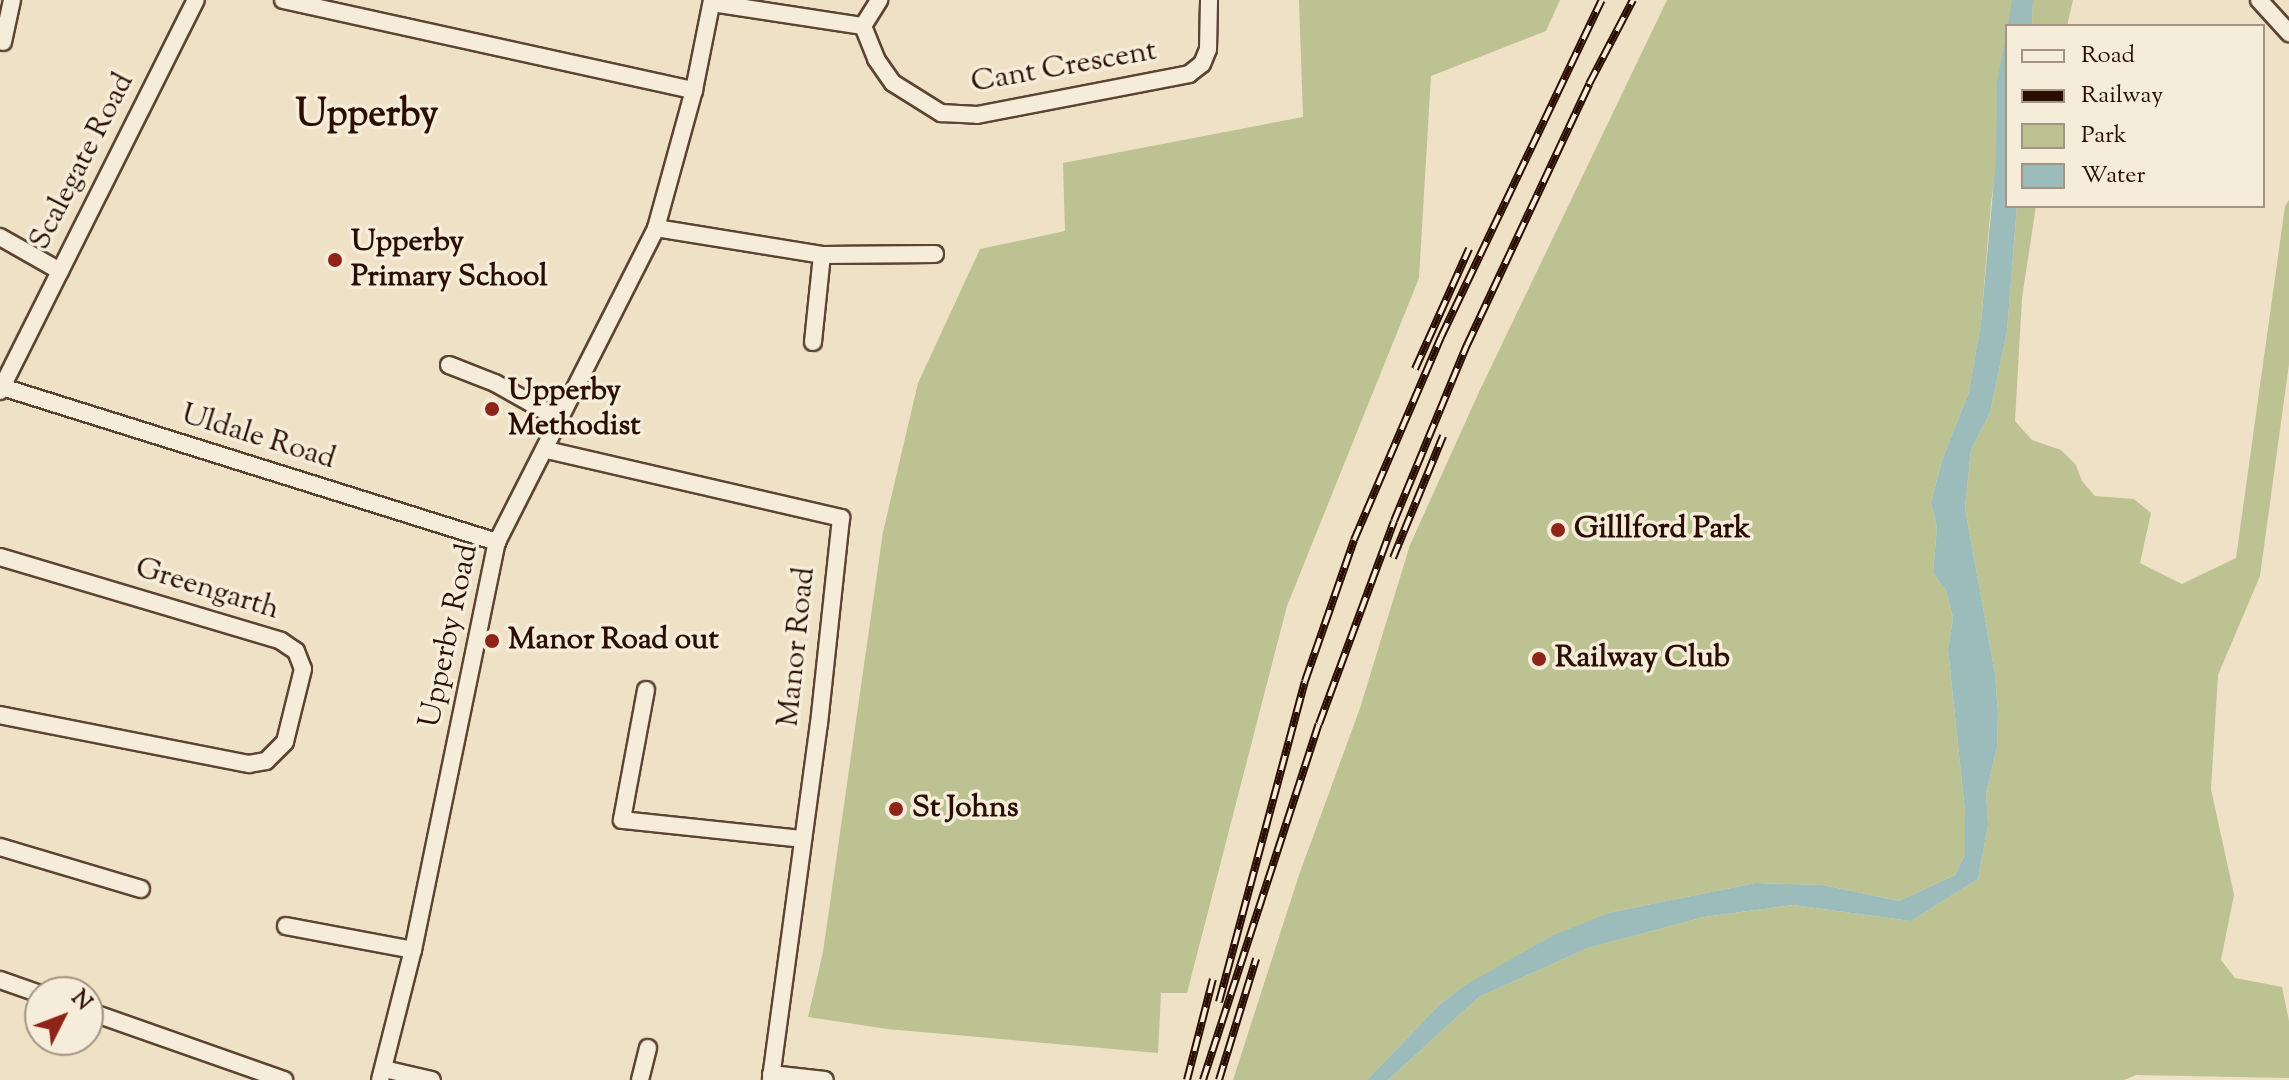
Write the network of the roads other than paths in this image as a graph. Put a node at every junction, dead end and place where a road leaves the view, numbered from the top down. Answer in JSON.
{"nodes":[{"id":1,"x":12,"y":0,"type":"edge"},
{"id":2,"x":196,"y":0,"type":"edge"},
{"id":3,"x":283,"y":0,"type":"edge"},
{"id":4,"x":879,"y":0,"type":"edge"},
{"id":5,"x":1209,"y":0,"type":"edge"},
{"id":6,"x":2259,"y":0,"type":"edge"},
{"id":7,"x":712,"y":2,"type":"edge"},
{"id":8,"x":863,"y":26,"type":"junction"},
{"id":9,"x":2289,"y":33,"type":"edge"},
{"id":10,"x":3,"y":42,"type":"dead end"},
{"id":11,"x":694,"y":90,"type":"junction"},
{"id":12,"x":656,"y":228,"type":"junction"},
{"id":13,"x":0,"y":237,"type":"edge"},
{"id":14,"x":935,"y":254,"type":"dead end"},
{"id":15,"x":822,"y":255,"type":"junction"},
{"id":16,"x":60,"y":271,"type":"junction"},
{"id":17,"x":813,"y":342,"type":"dead end"},
{"id":18,"x":449,"y":365,"type":"dead end"},
{"id":19,"x":1,"y":389,"type":"edge"},
{"id":20,"x":561,"y":420,"type":"junction"},
{"id":21,"x":547,"y":450,"type":"junction"},
{"id":22,"x":497,"y":542,"type":"junction"},
{"id":23,"x":0,"y":557,"type":"edge"},
{"id":24,"x":646,"y":690,"type":"dead end"},
{"id":25,"x":0,"y":715,"type":"edge"},
{"id":26,"x":803,"y":839,"type":"junction"},
{"id":27,"x":0,"y":847,"type":"edge"},
{"id":28,"x":141,"y":889,"type":"dead end"},
{"id":29,"x":286,"y":926,"type":"dead end"},
{"id":30,"x":413,"y":950,"type":"junction"},
{"id":31,"x":0,"y":980,"type":"edge"},
{"id":32,"x":24,"y":988,"type":"edge"},
{"id":33,"x":104,"y":1017,"type":"edge"},
{"id":34,"x":648,"y":1048,"type":"dead end"},
{"id":35,"x":382,"y":1074,"type":"edge"},
{"id":36,"x":771,"y":1077,"type":"edge"},
{"id":37,"x":284,"y":1080,"type":"edge"},
{"id":38,"x":432,"y":1080,"type":"edge"},
{"id":39,"x":640,"y":1080,"type":"edge"},
{"id":40,"x":825,"y":1080,"type":"edge"}],
"edges":[{"from":1,"to":10,"type":"street"},
{"from":2,"to":16,"type":"street","name":"Scalegate Road"},
{"from":3,"to":11,"type":"street"},
{"from":4,"to":8,"type":"street"},
{"from":5,"to":8,"type":"street","name":"Cant Crescent"},
{"from":6,"to":9,"type":"street"},
{"from":7,"to":8,"type":"street"},
{"from":7,"to":11,"type":"street","name":"Upperby Road"},
{"from":11,"to":12,"type":"street","name":"Upperby Road"},
{"from":12,"to":15,"type":"street"},
{"from":12,"to":20,"type":"street","name":"Upperby Road"},
{"from":13,"to":16,"type":"street"},
{"from":14,"to":15,"type":"street"},
{"from":15,"to":17,"type":"street"},
{"from":16,"to":19,"type":"street","name":"Scalegate Road"},
{"from":18,"to":20,"type":"street"},
{"from":19,"to":22,"type":"street","name":"Uldale Road"},
{"from":20,"to":21,"type":"street","name":"Upperby Road"},
{"from":21,"to":22,"type":"street","name":"Upperby Road"},
{"from":21,"to":26,"type":"street","name":"Manor Road"},
{"from":22,"to":30,"type":"street","name":"Upperby Road"},
{"from":23,"to":25,"type":"street","name":"Greengarth"},
{"from":24,"to":26,"type":"street"},
{"from":26,"to":36,"type":"street","name":"Manor Road"},
{"from":27,"to":28,"type":"street"},
{"from":29,"to":30,"type":"street"},
{"from":30,"to":35,"type":"street","name":"Upperby Road"},
{"from":31,"to":32,"type":"street"},
{"from":33,"to":37,"type":"street"},
{"from":34,"to":39,"type":"street"},
{"from":35,"to":38,"type":"street"},
{"from":36,"to":40,"type":"street"}]}
